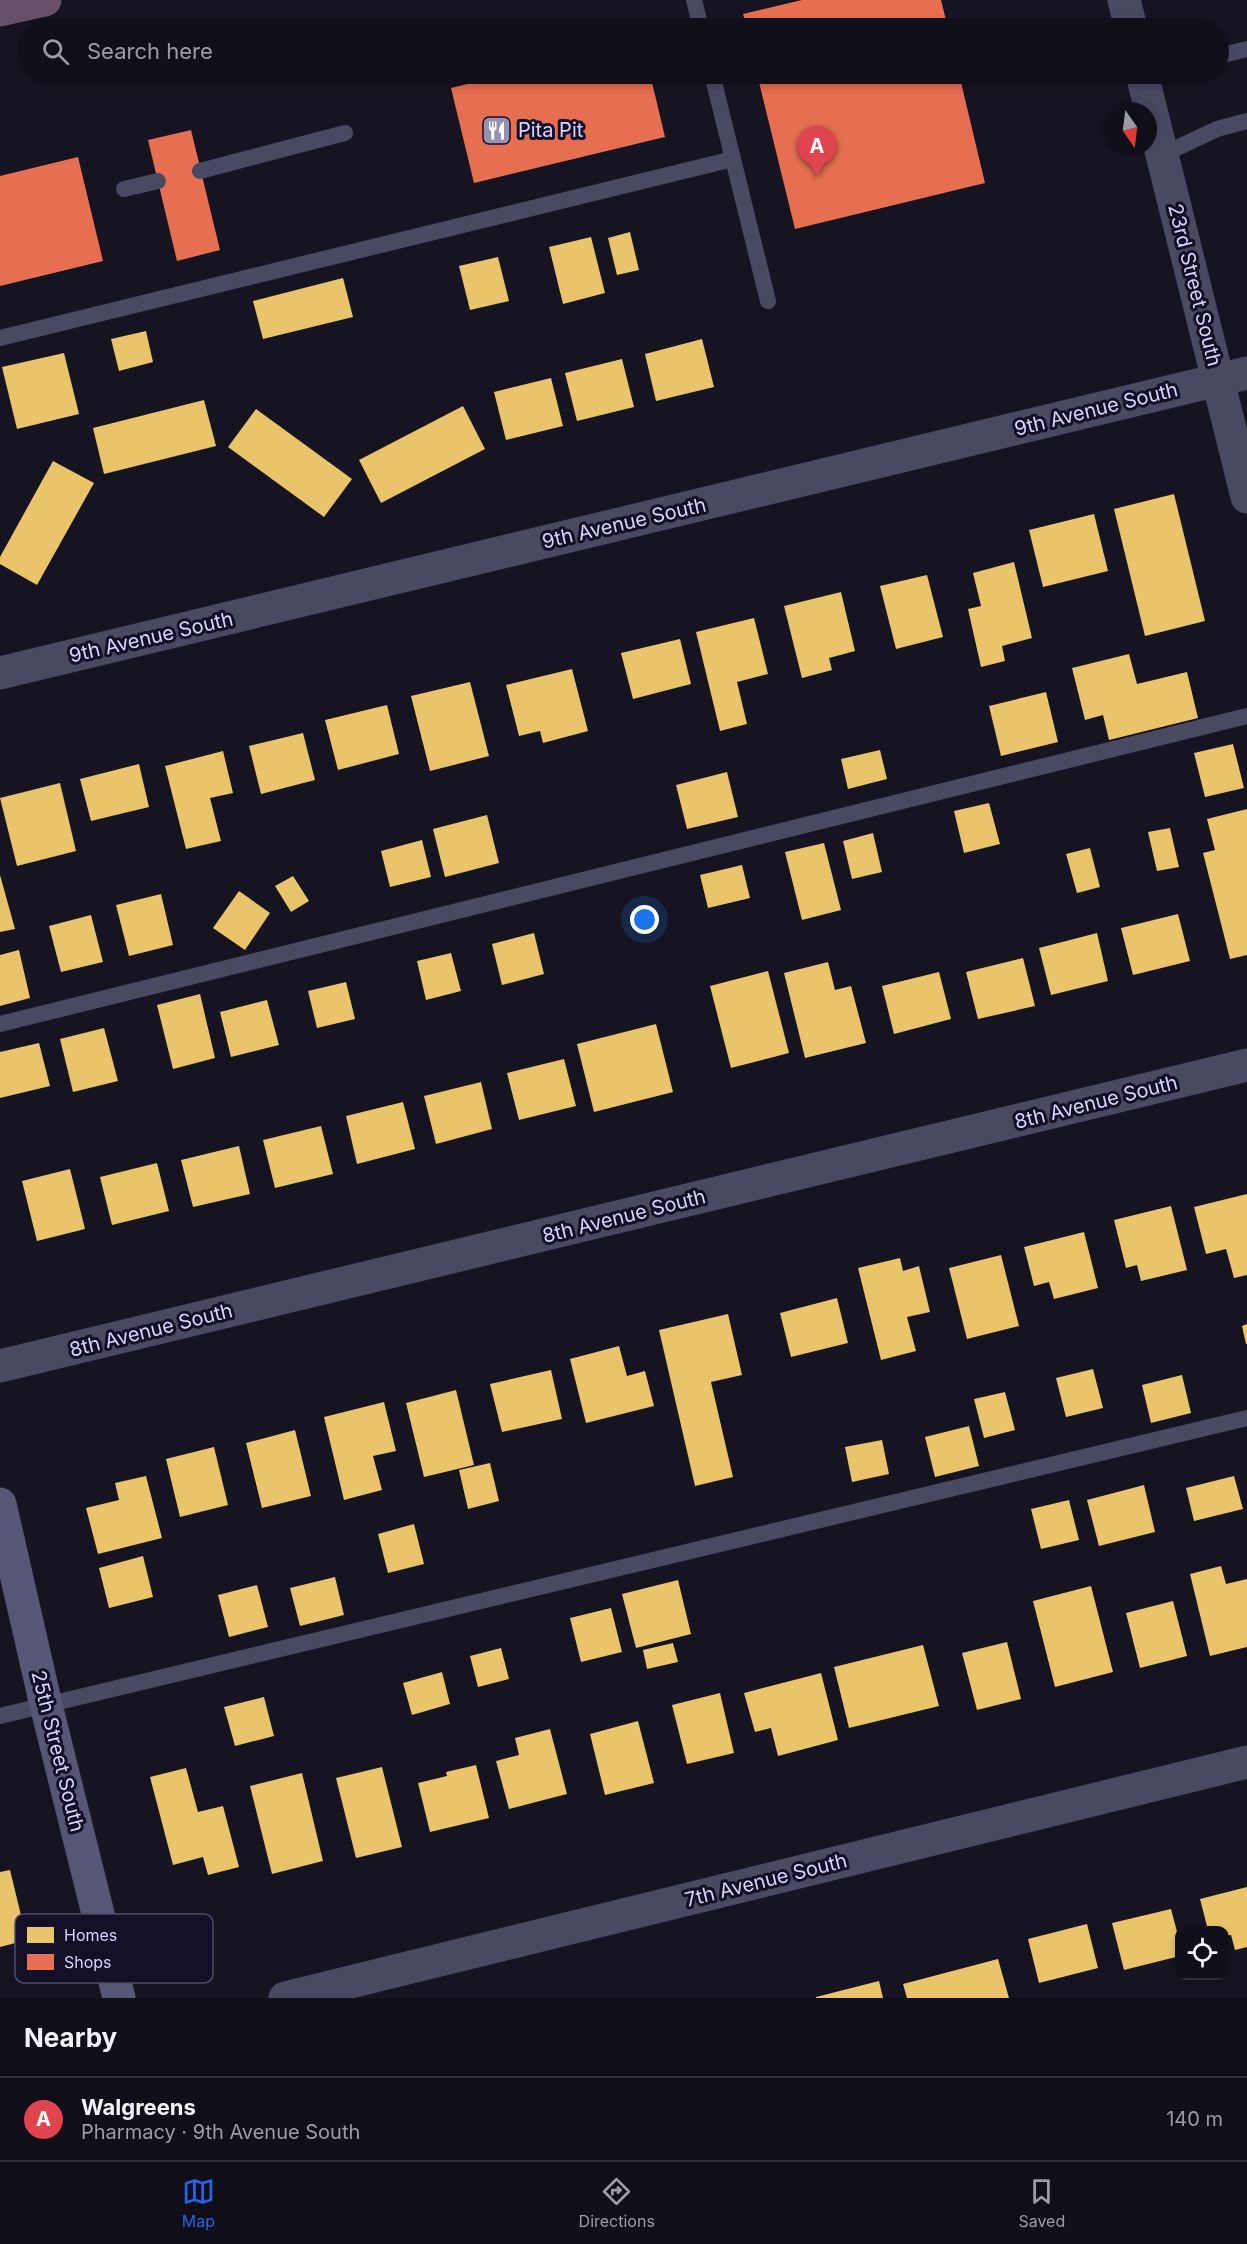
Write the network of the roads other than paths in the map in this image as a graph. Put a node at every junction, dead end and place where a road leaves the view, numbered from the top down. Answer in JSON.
{"nodes":[{"id":1,"x":45,"y":0,"type":"edge"},
{"id":2,"x":694,"y":0,"type":"edge"},
{"id":3,"x":1124,"y":0,"type":"edge"},
{"id":4,"x":0,"y":10,"type":"edge"},
{"id":5,"x":698,"y":18,"type":"edge"},
{"id":6,"x":1128,"y":18,"type":"edge"},
{"id":7,"x":1247,"y":49,"type":"edge"},
{"id":8,"x":1229,"y":53,"type":"edge"},
{"id":9,"x":715,"y":84,"type":"edge"},
{"id":10,"x":1145,"y":84,"type":"edge"},
{"id":11,"x":1247,"y":121,"type":"edge"},
{"id":12,"x":345,"y":133,"type":"dead end"},
{"id":13,"x":1162,"y":155,"type":"junction"},
{"id":14,"x":734,"y":159,"type":"junction"},
{"id":15,"x":200,"y":171,"type":"dead end"},
{"id":16,"x":158,"y":182,"type":"dead end"},
{"id":17,"x":124,"y":189,"type":"dead end"},
{"id":18,"x":768,"y":301,"type":"dead end"},
{"id":19,"x":0,"y":338,"type":"edge"},
{"id":20,"x":1233,"y":376,"type":"edge"},
{"id":21,"x":1247,"y":497,"type":"edge"},
{"id":22,"x":0,"y":673,"type":"edge"},
{"id":23,"x":1247,"y":716,"type":"edge"},
{"id":24,"x":0,"y":1024,"type":"edge"},
{"id":25,"x":1247,"y":1065,"type":"edge"},
{"id":26,"x":0,"y":1366,"type":"edge"},
{"id":27,"x":1247,"y":1418,"type":"edge"},
{"id":28,"x":0,"y":1504,"type":"edge"},
{"id":29,"x":46,"y":1705,"type":"junction"},
{"id":30,"x":0,"y":1716,"type":"edge"},
{"id":31,"x":1247,"y":1762,"type":"edge"},
{"id":32,"x":98,"y":1914,"type":"edge"},
{"id":33,"x":115,"y":1983,"type":"edge"},
{"id":34,"x":119,"y":1998,"type":"edge"},
{"id":35,"x":285,"y":1998,"type":"edge"}],
"edges":[{"from":1,"to":4,"type":"highway"},
{"from":2,"to":5,"type":"lane"},
{"from":3,"to":6,"type":"street"},
{"from":7,"to":8,"type":"lane"},
{"from":9,"to":14,"type":"lane"},
{"from":10,"to":13,"type":"street","name":"23rd Street South"},
{"from":11,"to":13,"type":"lane"},
{"from":12,"to":15,"type":"lane"},
{"from":13,"to":20,"type":"street","name":"23rd Street South"},
{"from":14,"to":18,"type":"lane"},
{"from":14,"to":19,"type":"lane"},
{"from":16,"to":17,"type":"lane"},
{"from":20,"to":21,"type":"street","name":"23rd Street South"},
{"from":20,"to":22,"type":"street","name":"9th Avenue South"},
{"from":23,"to":24,"type":"lane"},
{"from":25,"to":26,"type":"street","name":"8th Avenue South"},
{"from":27,"to":29,"type":"lane"},
{"from":28,"to":29,"type":"street","name":"25th Street South"},
{"from":29,"to":30,"type":"lane"},
{"from":29,"to":32,"type":"street","name":"25th Street South"},
{"from":31,"to":35,"type":"street","name":"7th Avenue South"},
{"from":33,"to":34,"type":"street","name":"25th Street South"}]}
